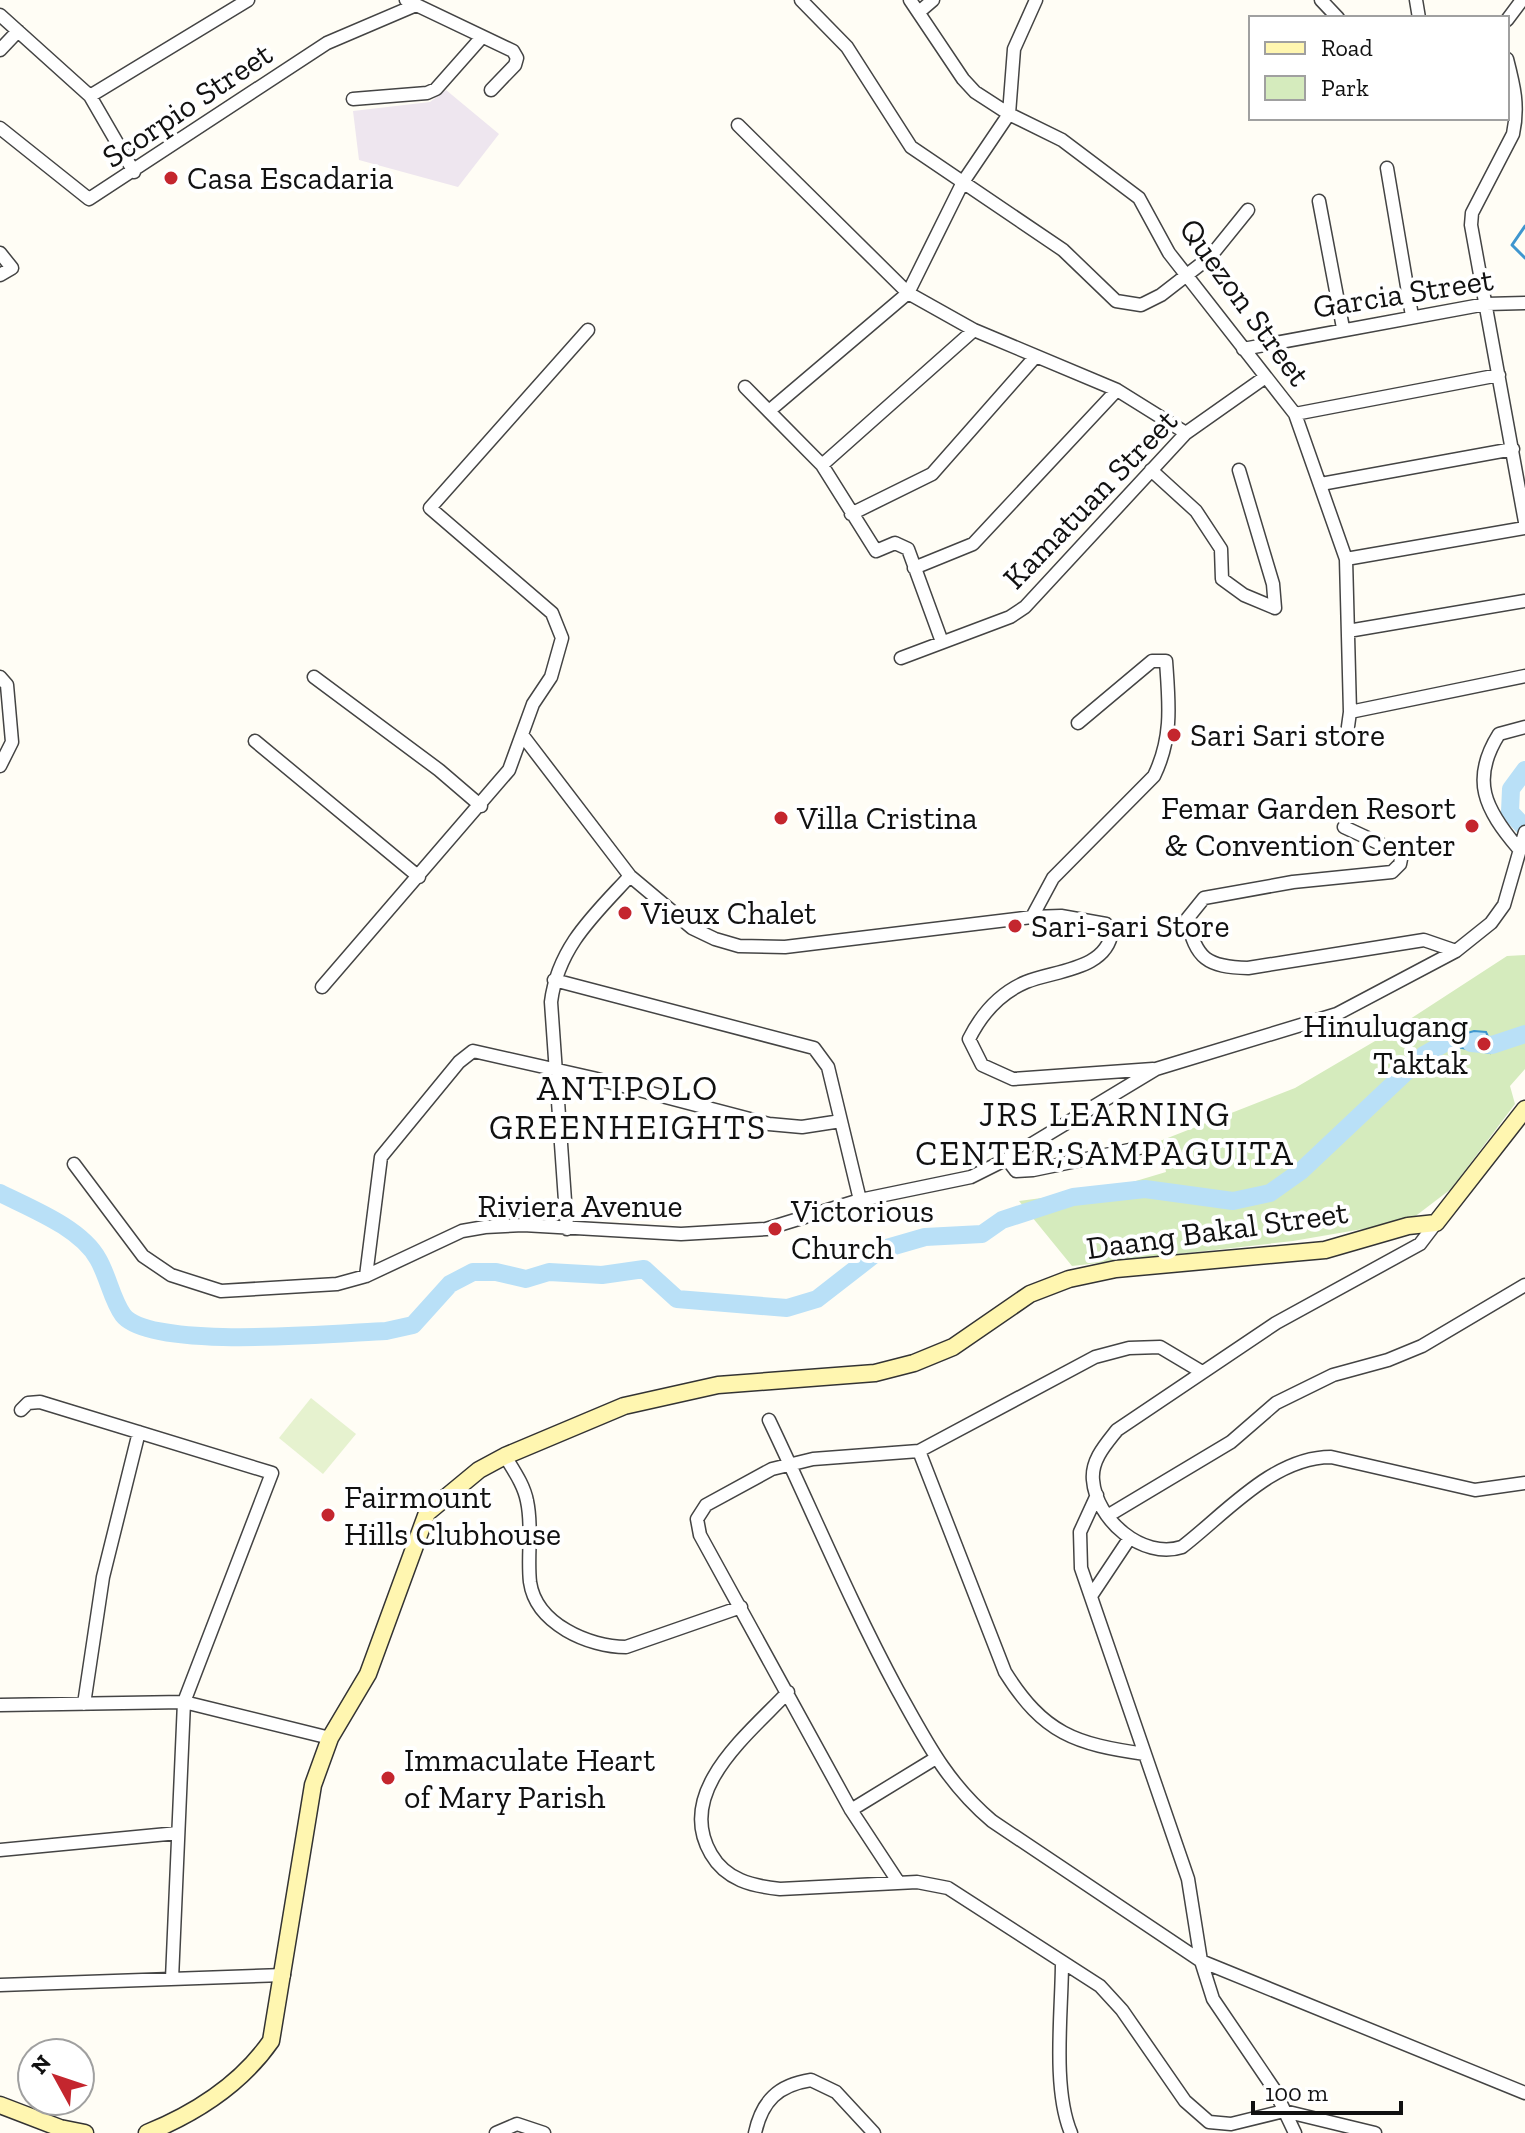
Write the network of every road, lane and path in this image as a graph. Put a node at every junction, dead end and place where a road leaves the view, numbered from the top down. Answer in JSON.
{"nodes":[{"id":1,"x":248,"y":0,"type":"edge"},
{"id":2,"x":801,"y":0,"type":"edge"},
{"id":3,"x":910,"y":0,"type":"edge"},
{"id":4,"x":933,"y":0,"type":"edge"},
{"id":5,"x":1036,"y":0,"type":"edge"},
{"id":6,"x":1321,"y":0,"type":"edge"},
{"id":7,"x":1522,"y":0,"type":"edge"},
{"id":8,"x":411,"y":3,"type":"edge"},
{"id":9,"x":919,"y":12,"type":"junction"},
{"id":10,"x":0,"y":15,"type":"edge"},
{"id":11,"x":1336,"y":16,"type":"edge"},
{"id":12,"x":1509,"y":17,"type":"edge"},
{"id":13,"x":18,"y":31,"type":"junction"},
{"id":14,"x":482,"y":37,"type":"junction"},
{"id":15,"x":0,"y":50,"type":"edge"},
{"id":16,"x":1509,"y":67,"type":"edge"},
{"id":17,"x":491,"y":90,"type":"dead end"},
{"id":18,"x":90,"y":96,"type":"junction"},
{"id":19,"x":353,"y":99,"type":"dead end"},
{"id":20,"x":1009,"y":114,"type":"junction"},
{"id":21,"x":738,"y":125,"type":"dead end"},
{"id":22,"x":0,"y":128,"type":"edge"},
{"id":23,"x":1387,"y":168,"type":"dead end"},
{"id":24,"x":134,"y":172,"type":"junction"},
{"id":25,"x":963,"y":182,"type":"junction"},
{"id":26,"x":1319,"y":201,"type":"dead end"},
{"id":27,"x":1248,"y":210,"type":"dead end"},
{"id":28,"x":0,"y":253,"type":"edge"},
{"id":29,"x":0,"y":275,"type":"edge"},
{"id":30,"x":1187,"y":276,"type":"junction"},
{"id":31,"x":908,"y":293,"type":"junction"},
{"id":32,"x":1525,"y":303,"type":"edge"},
{"id":33,"x":1486,"y":304,"type":"junction"},
{"id":34,"x":1412,"y":316,"type":"junction"},
{"id":35,"x":1343,"y":328,"type":"junction"},
{"id":36,"x":588,"y":330,"type":"dead end"},
{"id":37,"x":974,"y":330,"type":"junction"},
{"id":38,"x":1243,"y":349,"type":"junction"},
{"id":39,"x":1036,"y":356,"type":"junction"},
{"id":40,"x":1499,"y":375,"type":"junction"},
{"id":41,"x":1264,"y":378,"type":"junction"},
{"id":42,"x":745,"y":387,"type":"dead end"},
{"id":43,"x":1117,"y":390,"type":"junction"},
{"id":44,"x":769,"y":411,"type":"junction"},
{"id":45,"x":1295,"y":414,"type":"junction"},
{"id":46,"x":1186,"y":433,"type":"junction"},
{"id":47,"x":1513,"y":449,"type":"junction"},
{"id":48,"x":822,"y":465,"type":"junction"},
{"id":49,"x":1151,"y":470,"type":"junction"},
{"id":50,"x":1239,"y":470,"type":"dead end"},
{"id":51,"x":1321,"y":484,"type":"junction"},
{"id":52,"x":851,"y":514,"type":"junction"},
{"id":53,"x":1525,"y":525,"type":"edge"},
{"id":54,"x":1346,"y":559,"type":"junction"},
{"id":55,"x":914,"y":568,"type":"junction"},
{"id":56,"x":1525,"y":601,"type":"edge"},
{"id":57,"x":1348,"y":631,"type":"junction"},
{"id":58,"x":942,"y":642,"type":"junction"},
{"id":59,"x":901,"y":658,"type":"dead end"},
{"id":60,"x":1525,"y":676,"type":"edge"},
{"id":61,"x":314,"y":677,"type":"dead end"},
{"id":62,"x":1,"y":678,"type":"edge"},
{"id":63,"x":1350,"y":712,"type":"junction"},
{"id":64,"x":1078,"y":723,"type":"dead end"},
{"id":65,"x":1525,"y":727,"type":"edge"},
{"id":66,"x":523,"y":736,"type":"junction"},
{"id":67,"x":255,"y":741,"type":"dead end"},
{"id":68,"x":1346,"y":741,"type":"dead end"},
{"id":69,"x":0,"y":766,"type":"edge"},
{"id":70,"x":481,"y":806,"type":"junction"},
{"id":71,"x":1344,"y":827,"type":"dead end"},
{"id":72,"x":1521,"y":841,"type":"edge"},
{"id":73,"x":630,"y":876,"type":"junction"},
{"id":74,"x":419,"y":877,"type":"junction"},
{"id":75,"x":1032,"y":917,"type":"junction"},
{"id":76,"x":1456,"y":951,"type":"junction"},
{"id":77,"x":554,"y":980,"type":"junction"},
{"id":78,"x":322,"y":987,"type":"dead end"},
{"id":79,"x":1156,"y":1069,"type":"junction"},
{"id":80,"x":556,"y":1071,"type":"junction"},
{"id":81,"x":1525,"y":1109,"type":"edge"},
{"id":82,"x":841,"y":1121,"type":"junction"},
{"id":83,"x":1144,"y":1147,"type":"dead end"},
{"id":84,"x":1007,"y":1159,"type":"junction"},
{"id":85,"x":74,"y":1164,"type":"dead end"},
{"id":86,"x":860,"y":1200,"type":"junction"},
{"id":87,"x":1436,"y":1223,"type":"junction"},
{"id":88,"x":567,"y":1229,"type":"junction"},
{"id":89,"x":366,"y":1276,"type":"junction"},
{"id":90,"x":1525,"y":1285,"type":"edge"},
{"id":91,"x":1202,"y":1372,"type":"junction"},
{"id":92,"x":21,"y":1410,"type":"dead end"},
{"id":93,"x":769,"y":1420,"type":"dead end"},
{"id":94,"x":139,"y":1432,"type":"junction"},
{"id":95,"x":919,"y":1451,"type":"junction"},
{"id":96,"x":505,"y":1456,"type":"junction"},
{"id":97,"x":790,"y":1463,"type":"junction"},
{"id":98,"x":1525,"y":1483,"type":"edge"},
{"id":99,"x":1097,"y":1495,"type":"junction"},
{"id":100,"x":1109,"y":1515,"type":"junction"},
{"id":101,"x":1129,"y":1539,"type":"junction"},
{"id":102,"x":1091,"y":1596,"type":"junction"},
{"id":103,"x":741,"y":1607,"type":"junction"},
{"id":104,"x":788,"y":1692,"type":"junction"},
{"id":105,"x":184,"y":1702,"type":"junction"},
{"id":106,"x":84,"y":1704,"type":"junction"},
{"id":107,"x":0,"y":1705,"type":"edge"},
{"id":108,"x":330,"y":1738,"type":"junction"},
{"id":109,"x":1145,"y":1754,"type":"junction"},
{"id":110,"x":936,"y":1758,"type":"junction"},
{"id":111,"x":851,"y":1810,"type":"junction"},
{"id":112,"x":178,"y":1833,"type":"junction"},
{"id":113,"x":0,"y":1850,"type":"edge"},
{"id":114,"x":899,"y":1883,"type":"junction"},
{"id":115,"x":1201,"y":1961,"type":"junction"},
{"id":116,"x":1062,"y":1962,"type":"junction"},
{"id":117,"x":284,"y":1975,"type":"junction"},
{"id":118,"x":172,"y":1979,"type":"junction"},
{"id":119,"x":0,"y":1985,"type":"edge"},
{"id":120,"x":1525,"y":2093,"type":"edge"},
{"id":121,"x":0,"y":2105,"type":"edge"},
{"id":122,"x":1284,"y":2111,"type":"junction"},
{"id":123,"x":39,"y":2127,"type":"edge"},
{"id":124,"x":85,"y":2133,"type":"edge"},
{"id":125,"x":147,"y":2133,"type":"edge"},
{"id":126,"x":496,"y":2133,"type":"edge"},
{"id":127,"x":544,"y":2133,"type":"edge"},
{"id":128,"x":755,"y":2133,"type":"edge"},
{"id":129,"x":874,"y":2133,"type":"edge"},
{"id":130,"x":1071,"y":2133,"type":"edge"},
{"id":131,"x":1295,"y":2133,"type":"edge"},
{"id":132,"x":1375,"y":2133,"type":"edge"}],
"edges":[{"from":1,"to":18,"type":"street"},
{"from":2,"to":25,"type":"street"},
{"from":3,"to":9,"type":"street","name":"Quezon Street"},
{"from":4,"to":9,"type":"street"},
{"from":5,"to":20,"type":"street"},
{"from":6,"to":11,"type":"street"},
{"from":7,"to":12,"type":"street"},
{"from":8,"to":14,"type":"street"},
{"from":8,"to":24,"type":"street","name":"Scorpio Street"},
{"from":9,"to":20,"type":"street","name":"Quezon Street"},
{"from":10,"to":13,"type":"street"},
{"from":13,"to":15,"type":"street"},
{"from":13,"to":18,"type":"street"},
{"from":14,"to":17,"type":"street"},
{"from":14,"to":19,"type":"street"},
{"from":16,"to":33,"type":"street"},
{"from":18,"to":24,"type":"street"},
{"from":20,"to":25,"type":"street"},
{"from":20,"to":30,"type":"street","name":"Quezon Street"},
{"from":21,"to":31,"type":"street"},
{"from":22,"to":24,"type":"street","name":"Scorpio Street"},
{"from":23,"to":34,"type":"street"},
{"from":25,"to":30,"type":"street"},
{"from":25,"to":31,"type":"street"},
{"from":26,"to":35,"type":"street"},
{"from":27,"to":30,"type":"street"},
{"from":28,"to":29,"type":"street"},
{"from":30,"to":38,"type":"street","name":"Quezon Street"},
{"from":31,"to":37,"type":"street"},
{"from":31,"to":44,"type":"street"},
{"from":32,"to":33,"type":"street","name":"Garcia Street"},
{"from":33,"to":34,"type":"street","name":"Garcia Street"},
{"from":33,"to":40,"type":"street"},
{"from":34,"to":35,"type":"street","name":"Garcia Street"},
{"from":35,"to":38,"type":"street","name":"Garcia Street"},
{"from":36,"to":66,"type":"street"},
{"from":37,"to":39,"type":"street"},
{"from":37,"to":48,"type":"street"},
{"from":38,"to":41,"type":"street","name":"Quezon Street"},
{"from":39,"to":43,"type":"street"},
{"from":39,"to":52,"type":"street"},
{"from":40,"to":45,"type":"street"},
{"from":40,"to":47,"type":"street"},
{"from":41,"to":45,"type":"street","name":"Quezon Street"},
{"from":41,"to":46,"type":"street","name":"Kamatuan Street"},
{"from":42,"to":44,"type":"street"},
{"from":43,"to":46,"type":"street"},
{"from":43,"to":55,"type":"street"},
{"from":44,"to":48,"type":"street"},
{"from":45,"to":51,"type":"street","name":"Quezon Street"},
{"from":46,"to":49,"type":"street","name":"Kamatuan Street"},
{"from":47,"to":51,"type":"street"},
{"from":47,"to":53,"type":"street"},
{"from":48,"to":52,"type":"street"},
{"from":49,"to":50,"type":"street"},
{"from":49,"to":58,"type":"street","name":"Kamatuan Street"},
{"from":51,"to":54,"type":"street","name":"Quezon Street"},
{"from":52,"to":55,"type":"street"},
{"from":53,"to":54,"type":"street"},
{"from":54,"to":57,"type":"street","name":"Quezon Street"},
{"from":55,"to":58,"type":"street"},
{"from":56,"to":57,"type":"street"},
{"from":57,"to":63,"type":"street","name":"Quezon Street"},
{"from":58,"to":59,"type":"street","name":"Kamatuan Street"},
{"from":60,"to":63,"type":"street"},
{"from":61,"to":70,"type":"street"},
{"from":62,"to":69,"type":"street"},
{"from":63,"to":68,"type":"street","name":"Quezon Street"},
{"from":64,"to":75,"type":"street"},
{"from":65,"to":72,"type":"street"},
{"from":66,"to":70,"type":"street"},
{"from":66,"to":73,"type":"street"},
{"from":67,"to":74,"type":"street"},
{"from":70,"to":74,"type":"street"},
{"from":71,"to":76,"type":"street"},
{"from":72,"to":76,"type":"street"},
{"from":73,"to":75,"type":"street"},
{"from":73,"to":77,"type":"street"},
{"from":74,"to":78,"type":"street"},
{"from":75,"to":79,"type":"street"},
{"from":76,"to":79,"type":"street"},
{"from":77,"to":80,"type":"street"},
{"from":77,"to":82,"type":"street"},
{"from":79,"to":84,"type":"street","name":"Riviera Avenue"},
{"from":80,"to":82,"type":"street"},
{"from":80,"to":88,"type":"street"},
{"from":80,"to":89,"type":"street"},
{"from":81,"to":87,"type":"street"},
{"from":82,"to":86,"type":"street"},
{"from":83,"to":84,"type":"street"},
{"from":84,"to":86,"type":"street","name":"Riviera Avenue"},
{"from":85,"to":89,"type":"street","name":"Riviera Avenue"},
{"from":86,"to":88,"type":"street","name":"Riviera Avenue"},
{"from":87,"to":91,"type":"street"},
{"from":87,"to":96,"type":"street","name":"Daang Bakal Street"},
{"from":88,"to":89,"type":"street","name":"Riviera Avenue"},
{"from":90,"to":100,"type":"street"},
{"from":91,"to":95,"type":"street"},
{"from":91,"to":99,"type":"street"},
{"from":92,"to":94,"type":"street"},
{"from":93,"to":97,"type":"street"},
{"from":94,"to":105,"type":"street"},
{"from":94,"to":106,"type":"street"},
{"from":95,"to":97,"type":"street"},
{"from":95,"to":109,"type":"street"},
{"from":96,"to":103,"type":"street"},
{"from":96,"to":108,"type":"street","name":"Daang Bakal Street"},
{"from":97,"to":103,"type":"street"},
{"from":97,"to":110,"type":"street"},
{"from":98,"to":101,"type":"street"},
{"from":99,"to":100,"type":"street"},
{"from":99,"to":102,"type":"street"},
{"from":100,"to":101,"type":"street"},
{"from":101,"to":102,"type":"street"},
{"from":102,"to":109,"type":"street"},
{"from":103,"to":104,"type":"street"},
{"from":104,"to":111,"type":"street"},
{"from":104,"to":114,"type":"street"},
{"from":105,"to":106,"type":"street"},
{"from":105,"to":108,"type":"street"},
{"from":105,"to":112,"type":"street"},
{"from":106,"to":107,"type":"street"},
{"from":108,"to":117,"type":"street","name":"Daang Bakal Street"},
{"from":109,"to":115,"type":"street"},
{"from":110,"to":111,"type":"street"},
{"from":110,"to":115,"type":"street"},
{"from":111,"to":114,"type":"street"},
{"from":112,"to":113,"type":"street"},
{"from":112,"to":118,"type":"street"},
{"from":114,"to":116,"type":"street"},
{"from":115,"to":120,"type":"street"},
{"from":115,"to":122,"type":"street"},
{"from":116,"to":122,"type":"street"},
{"from":116,"to":130,"type":"street"},
{"from":117,"to":118,"type":"street"},
{"from":117,"to":125,"type":"street","name":"Daang Bakal Street"},
{"from":118,"to":119,"type":"street"},
{"from":121,"to":123,"type":"street"},
{"from":122,"to":131,"type":"street"},
{"from":122,"to":132,"type":"street"},
{"from":123,"to":124,"type":"street"},
{"from":126,"to":127,"type":"street"},
{"from":128,"to":129,"type":"street"}]}
